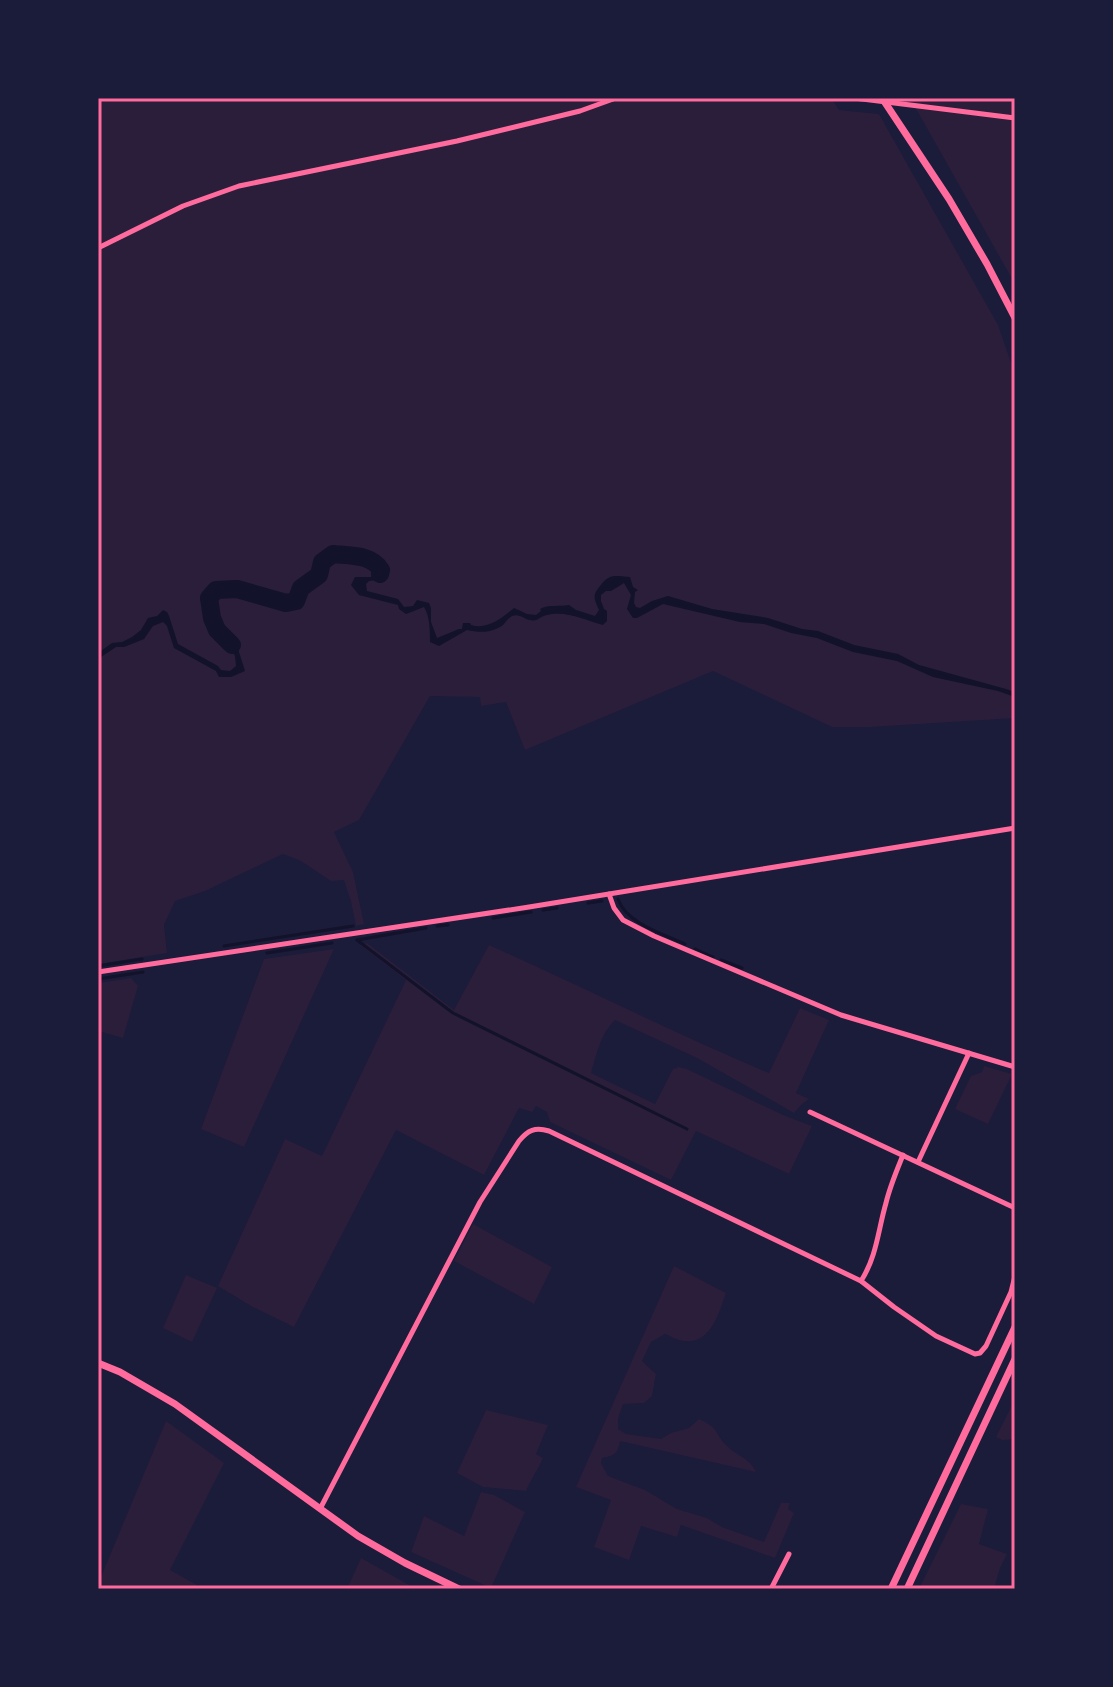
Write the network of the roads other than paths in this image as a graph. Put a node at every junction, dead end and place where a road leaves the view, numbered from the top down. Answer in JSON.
{"nodes":[{"id":1,"x":616,"y":98,"type":"edge"},
{"id":2,"x":854,"y":98,"type":"edge"},
{"id":3,"x":884,"y":100,"type":"edge"},
{"id":4,"x":1015,"y":118,"type":"edge"},
{"id":5,"x":98,"y":248,"type":"edge"},
{"id":6,"x":1015,"y":318,"type":"edge"},
{"id":7,"x":1015,"y":828,"type":"edge"},
{"id":8,"x":609,"y":894,"type":"junction"},
{"id":9,"x":98,"y":972,"type":"edge"},
{"id":10,"x":969,"y":1053,"type":"junction"},
{"id":11,"x":1015,"y":1067,"type":"edge"},
{"id":12,"x":810,"y":1112,"type":"dead end"},
{"id":13,"x":903,"y":1155,"type":"junction"},
{"id":14,"x":918,"y":1162,"type":"junction"},
{"id":15,"x":1015,"y":1208,"type":"edge"},
{"id":16,"x":1015,"y":1276,"type":"edge"},
{"id":17,"x":861,"y":1281,"type":"junction"},
{"id":18,"x":1015,"y":1327,"type":"edge"},
{"id":19,"x":1015,"y":1359,"type":"edge"},
{"id":20,"x":98,"y":1363,"type":"edge"},
{"id":21,"x":320,"y":1509,"type":"junction"},
{"id":22,"x":789,"y":1554,"type":"dead end"},
{"id":23,"x":459,"y":1589,"type":"edge"},
{"id":24,"x":771,"y":1589,"type":"edge"},
{"id":25,"x":891,"y":1589,"type":"edge"},
{"id":26,"x":907,"y":1589,"type":"edge"}],
"edges":[{"from":1,"to":5,"type":"street"},
{"from":2,"to":3,"type":"street"},
{"from":3,"to":4,"type":"street"},
{"from":3,"to":6,"type":"main road"},
{"from":7,"to":8,"type":"street"},
{"from":8,"to":9,"type":"street"},
{"from":8,"to":10,"type":"street"},
{"from":10,"to":11,"type":"street"},
{"from":10,"to":14,"type":"street"},
{"from":12,"to":13,"type":"street"},
{"from":13,"to":14,"type":"street"},
{"from":13,"to":17,"type":"street"},
{"from":14,"to":15,"type":"street"},
{"from":16,"to":17,"type":"street"},
{"from":17,"to":21,"type":"street"},
{"from":18,"to":25,"type":"main road"},
{"from":19,"to":26,"type":"main road"},
{"from":20,"to":21,"type":"main road"},
{"from":21,"to":23,"type":"main road"},
{"from":22,"to":24,"type":"street"}]}
